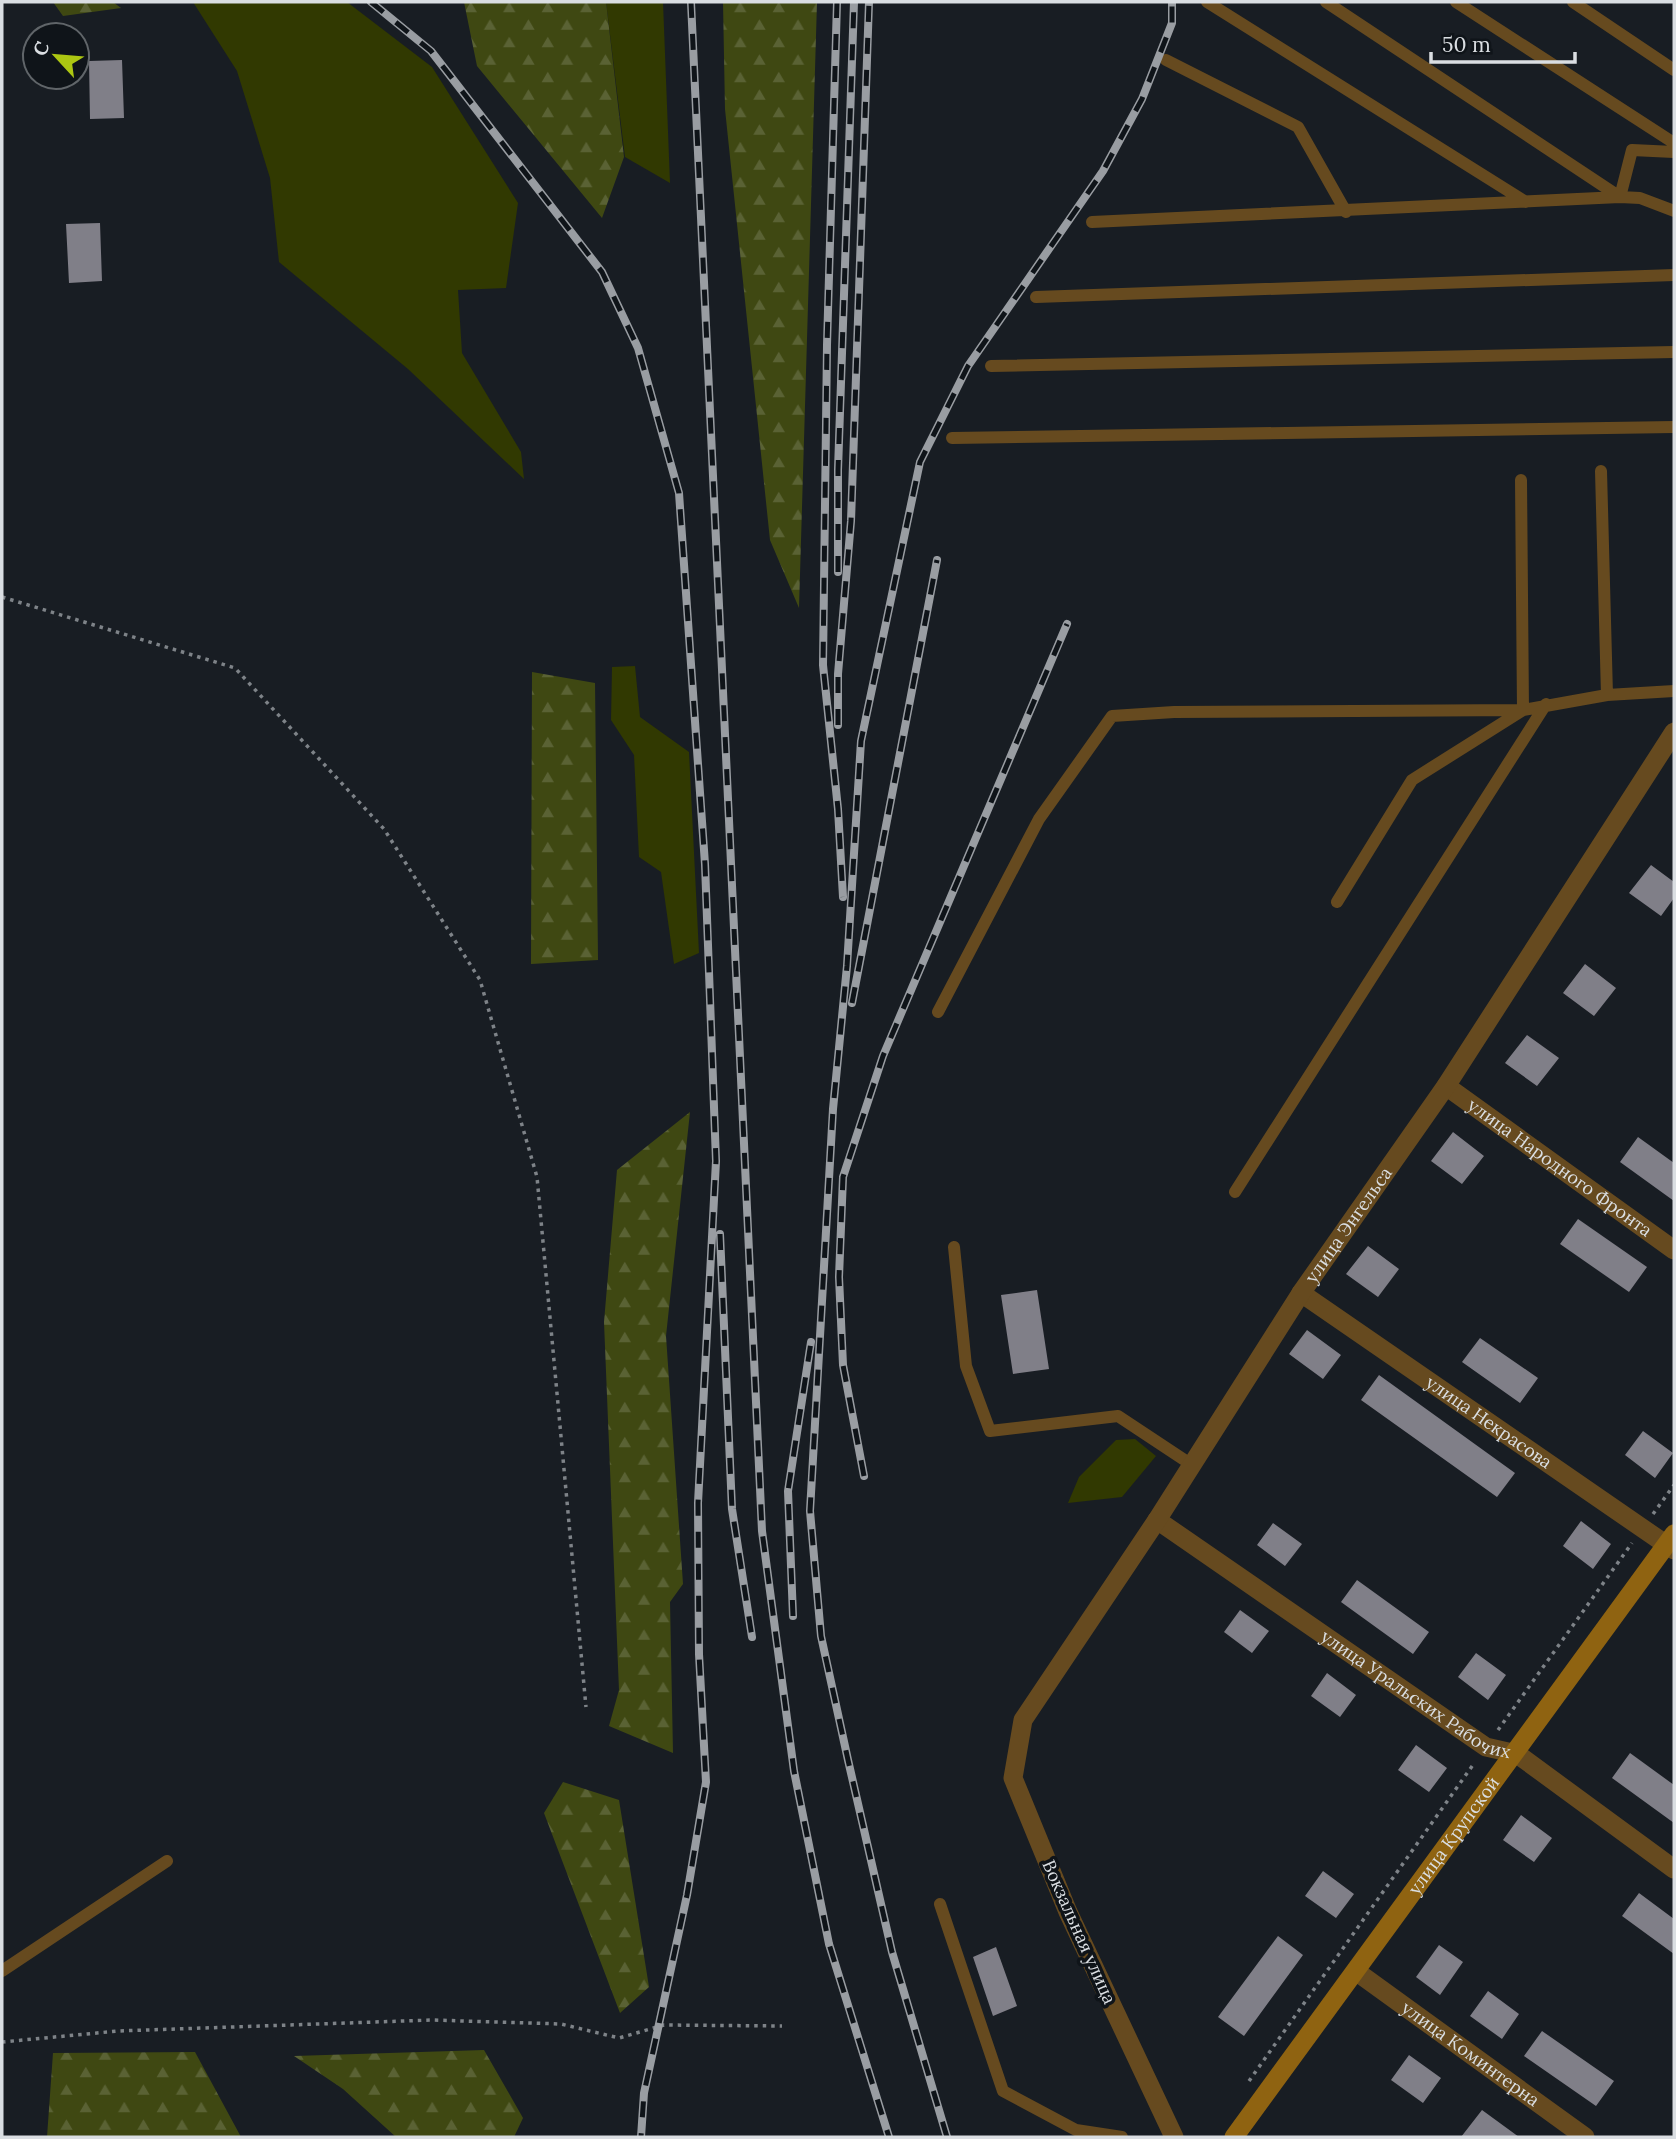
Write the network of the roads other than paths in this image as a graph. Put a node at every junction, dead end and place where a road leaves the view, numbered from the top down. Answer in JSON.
{"nodes":[{"id":1,"x":1207,"y":2,"type":"edge"},
{"id":2,"x":1326,"y":2,"type":"edge"},
{"id":3,"x":1455,"y":2,"type":"edge"},
{"id":4,"x":1573,"y":2,"type":"edge"},
{"id":5,"x":1166,"y":60,"type":"dead end"},
{"id":6,"x":1674,"y":70,"type":"edge"},
{"id":7,"x":1674,"y":143,"type":"edge"},
{"id":8,"x":1674,"y":152,"type":"edge"},
{"id":9,"x":1620,"y":197,"type":"junction"},
{"id":10,"x":1526,"y":202,"type":"junction"},
{"id":11,"x":1674,"y":211,"type":"edge"},
{"id":12,"x":1346,"y":212,"type":"junction"},
{"id":13,"x":1092,"y":222,"type":"dead end"},
{"id":14,"x":1674,"y":275,"type":"edge"},
{"id":15,"x":1036,"y":297,"type":"dead end"},
{"id":16,"x":1674,"y":352,"type":"edge"},
{"id":17,"x":991,"y":366,"type":"dead end"},
{"id":18,"x":1674,"y":427,"type":"edge"},
{"id":19,"x":952,"y":438,"type":"dead end"},
{"id":20,"x":1601,"y":471,"type":"dead end"},
{"id":21,"x":1521,"y":480,"type":"dead end"},
{"id":22,"x":1674,"y":691,"type":"edge"},
{"id":23,"x":1607,"y":695,"type":"junction"},
{"id":24,"x":1546,"y":704,"type":"junction"},
{"id":25,"x":1523,"y":710,"type":"junction"},
{"id":26,"x":1674,"y":732,"type":"edge"},
{"id":27,"x":1337,"y":902,"type":"dead end"},
{"id":28,"x":938,"y":1012,"type":"dead end"},
{"id":29,"x":1446,"y":1086,"type":"junction"},
{"id":30,"x":1235,"y":1192,"type":"dead end"},
{"id":31,"x":954,"y":1247,"type":"dead end"},
{"id":32,"x":1674,"y":1250,"type":"edge"},
{"id":33,"x":1301,"y":1293,"type":"junction"},
{"id":34,"x":1192,"y":1465,"type":"junction"},
{"id":35,"x":1157,"y":1520,"type":"junction"},
{"id":36,"x":1672,"y":1543,"type":"edge"},
{"id":37,"x":1023,"y":1720,"type":"joint"},
{"id":38,"x":1517,"y":1754,"type":"junction"},
{"id":39,"x":167,"y":1861,"type":"dead end"},
{"id":40,"x":1674,"y":1869,"type":"edge"},
{"id":41,"x":940,"y":1904,"type":"dead end"},
{"id":42,"x":2,"y":1971,"type":"edge"},
{"id":43,"x":1357,"y":1972,"type":"junction"},
{"id":44,"x":1122,"y":2137,"type":"edge"},
{"id":45,"x":1174,"y":2137,"type":"edge"},
{"id":46,"x":1234,"y":2137,"type":"edge"},
{"id":47,"x":1585,"y":2137,"type":"edge"}],
"edges":[{"from":1,"to":10,"type":"lane"},
{"from":2,"to":9,"type":"lane"},
{"from":3,"to":7,"type":"lane"},
{"from":4,"to":6,"type":"lane"},
{"from":5,"to":12,"type":"lane"},
{"from":8,"to":9,"type":"lane"},
{"from":9,"to":10,"type":"lane"},
{"from":9,"to":11,"type":"lane"},
{"from":10,"to":12,"type":"lane"},
{"from":12,"to":13,"type":"lane"},
{"from":14,"to":15,"type":"lane"},
{"from":16,"to":17,"type":"lane"},
{"from":18,"to":19,"type":"lane"},
{"from":20,"to":23,"type":"lane"},
{"from":21,"to":25,"type":"lane"},
{"from":22,"to":23,"type":"lane"},
{"from":23,"to":24,"type":"lane"},
{"from":24,"to":25,"type":"lane"},
{"from":24,"to":30,"type":"lane"},
{"from":25,"to":27,"type":"lane"},
{"from":25,"to":28,"type":"lane"},
{"from":26,"to":29,"type":"street","name":"улица Энгельса"},
{"from":29,"to":32,"type":"street","name":"улица Народного Фронта"},
{"from":29,"to":33,"type":"street","name":"улица Энгельса"},
{"from":31,"to":34,"type":"lane"},
{"from":33,"to":34,"type":"street","name":"улица Энгельса"},
{"from":33,"to":36,"type":"street","name":"улица Некрасова"},
{"from":34,"to":35,"type":"street","name":"улица Энгельса"},
{"from":35,"to":37,"type":"street","name":"улица Энгельса"},
{"from":35,"to":38,"type":"street","name":"улица Уральских Рабочих"},
{"from":36,"to":38,"type":"main road","name":"улица Крупской"},
{"from":37,"to":45,"type":"street","name":"Вокзальная улица"},
{"from":38,"to":40,"type":"street","name":"улица Уральских Рабочих"},
{"from":38,"to":43,"type":"main road","name":"улица Крупской"},
{"from":39,"to":42,"type":"lane"},
{"from":41,"to":44,"type":"lane"},
{"from":43,"to":46,"type":"main road","name":"улица Крупской"},
{"from":43,"to":47,"type":"street","name":"улица Коминтерна"}]}
